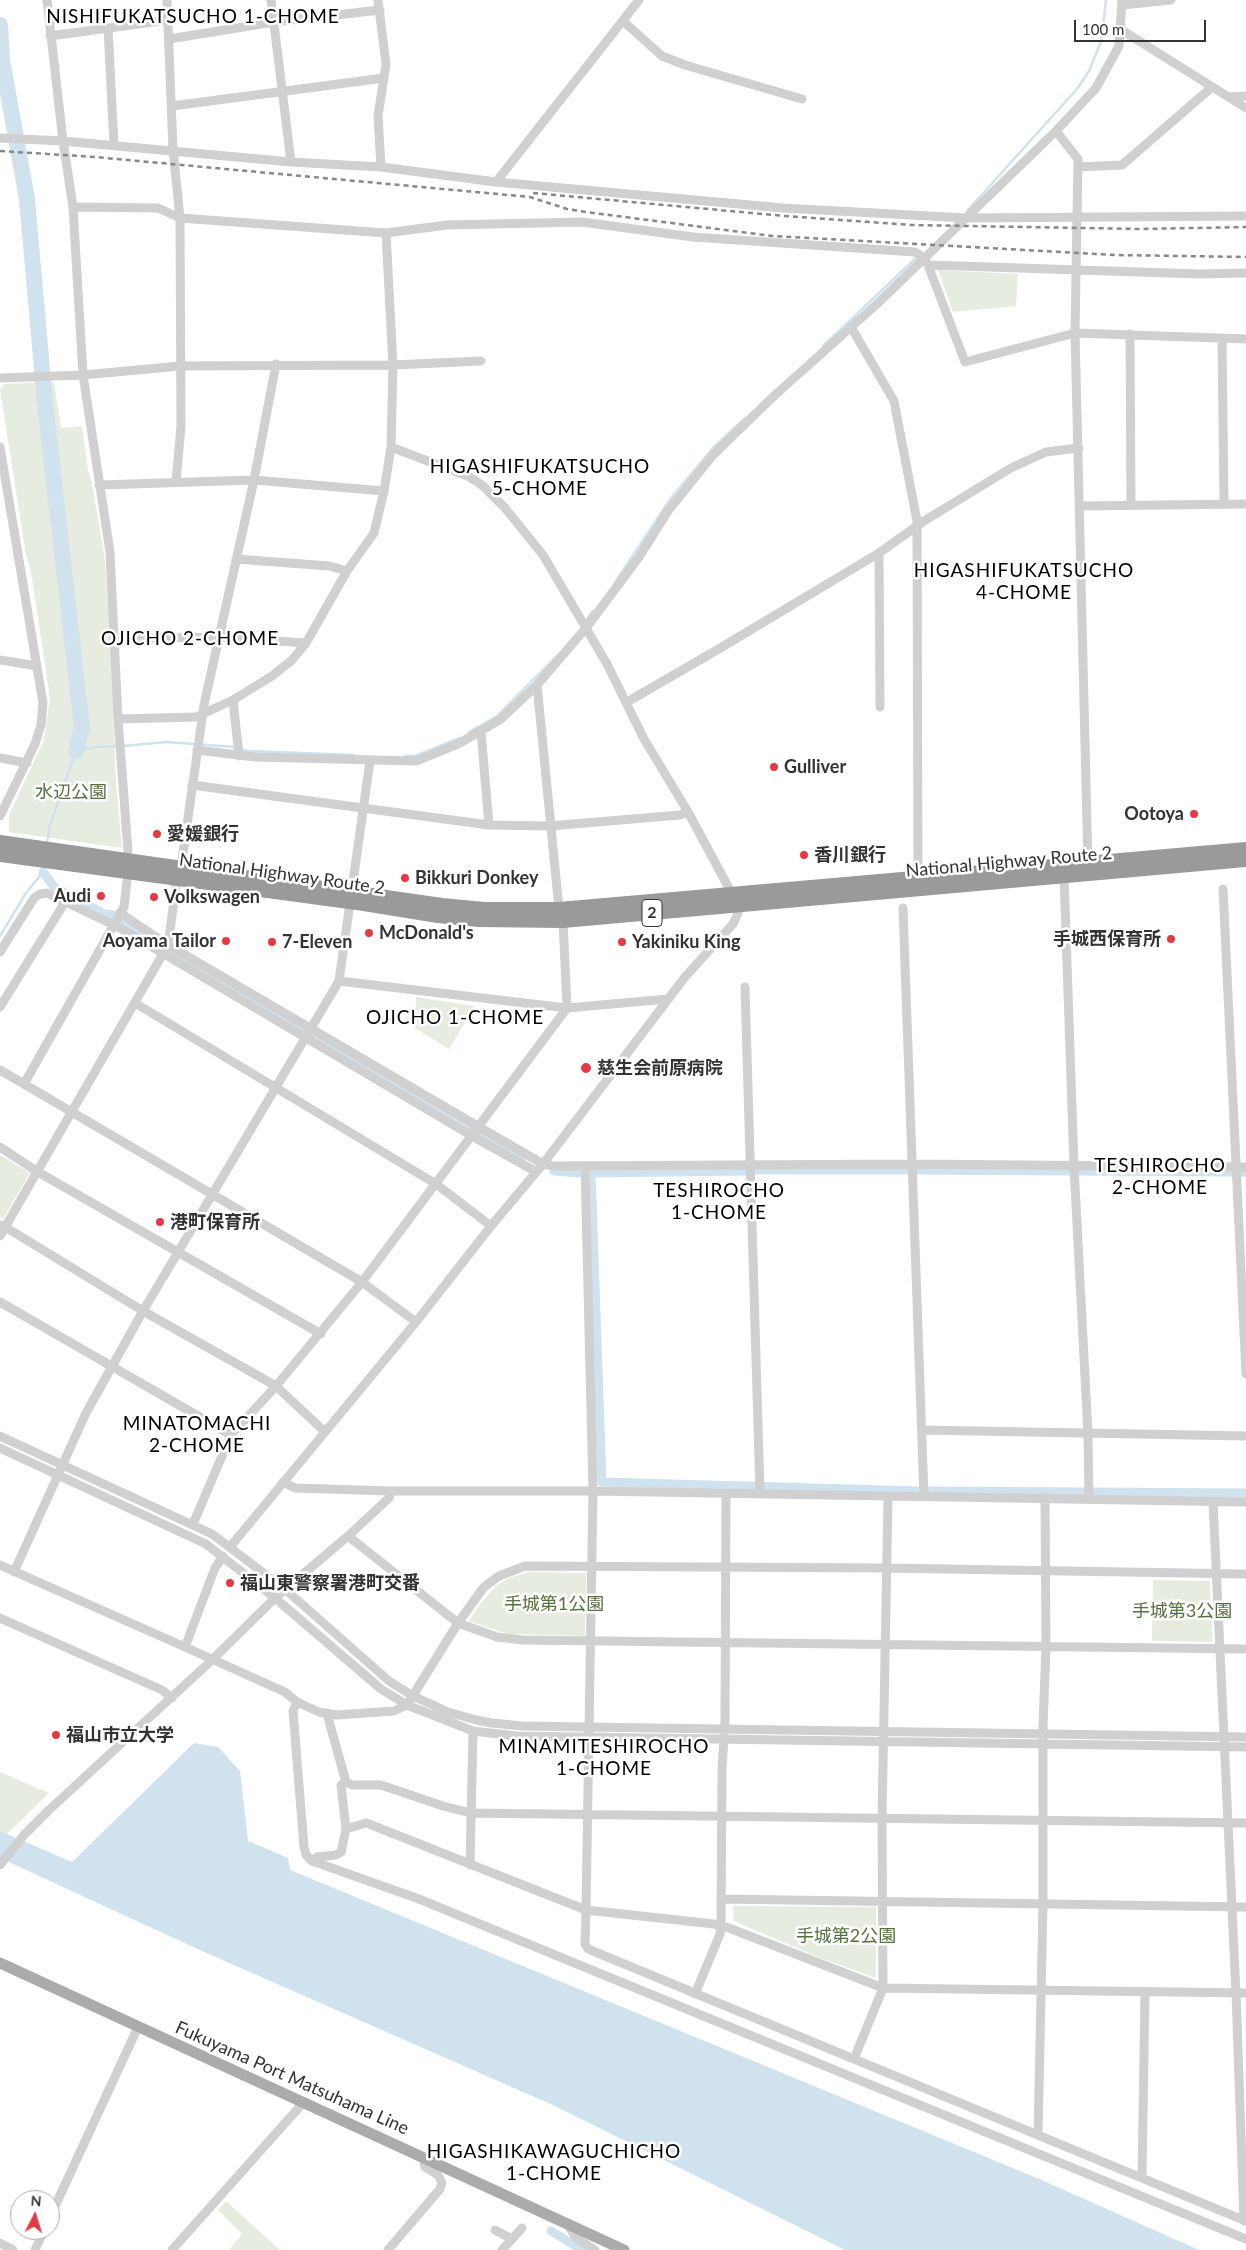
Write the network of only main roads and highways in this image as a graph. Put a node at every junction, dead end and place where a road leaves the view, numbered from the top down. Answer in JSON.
{"nodes":[{"id":1,"x":0,"y":842,"type":"edge"},
{"id":2,"x":1246,"y":849,"type":"edge"},
{"id":3,"x":28,"y":852,"type":"junction"},
{"id":4,"x":0,"y":854,"type":"edge"},
{"id":5,"x":1246,"y":860,"type":"edge"},
{"id":6,"x":1088,"y":868,"type":"junction"},
{"id":7,"x":735,"y":900,"type":"junction"},
{"id":8,"x":0,"y":1963,"type":"edge"},
{"id":9,"x":624,"y":2250,"type":"edge"}],
"edges":[{"from":1,"to":3,"type":"highway","name":"National Highway Route 2","number":"2"},
{"from":2,"to":6,"type":"highway","name":"National Highway Route 2","number":"2"},
{"from":3,"to":4,"type":"highway","name":"National Highway Route 2","number":"2"},
{"from":3,"to":7,"type":"highway","name":"National Highway Route 2","number":"2"},
{"from":5,"to":6,"type":"highway","name":"National Highway Route 2","number":"2"},
{"from":6,"to":7,"type":"highway","name":"National Highway Route 2","number":"2"},
{"from":6,"to":7,"type":"highway","name":"National Highway Route 2","number":"2"},
{"from":8,"to":9,"type":"main road","name":"Fukuyama Port Matsuhama Line"}]}
